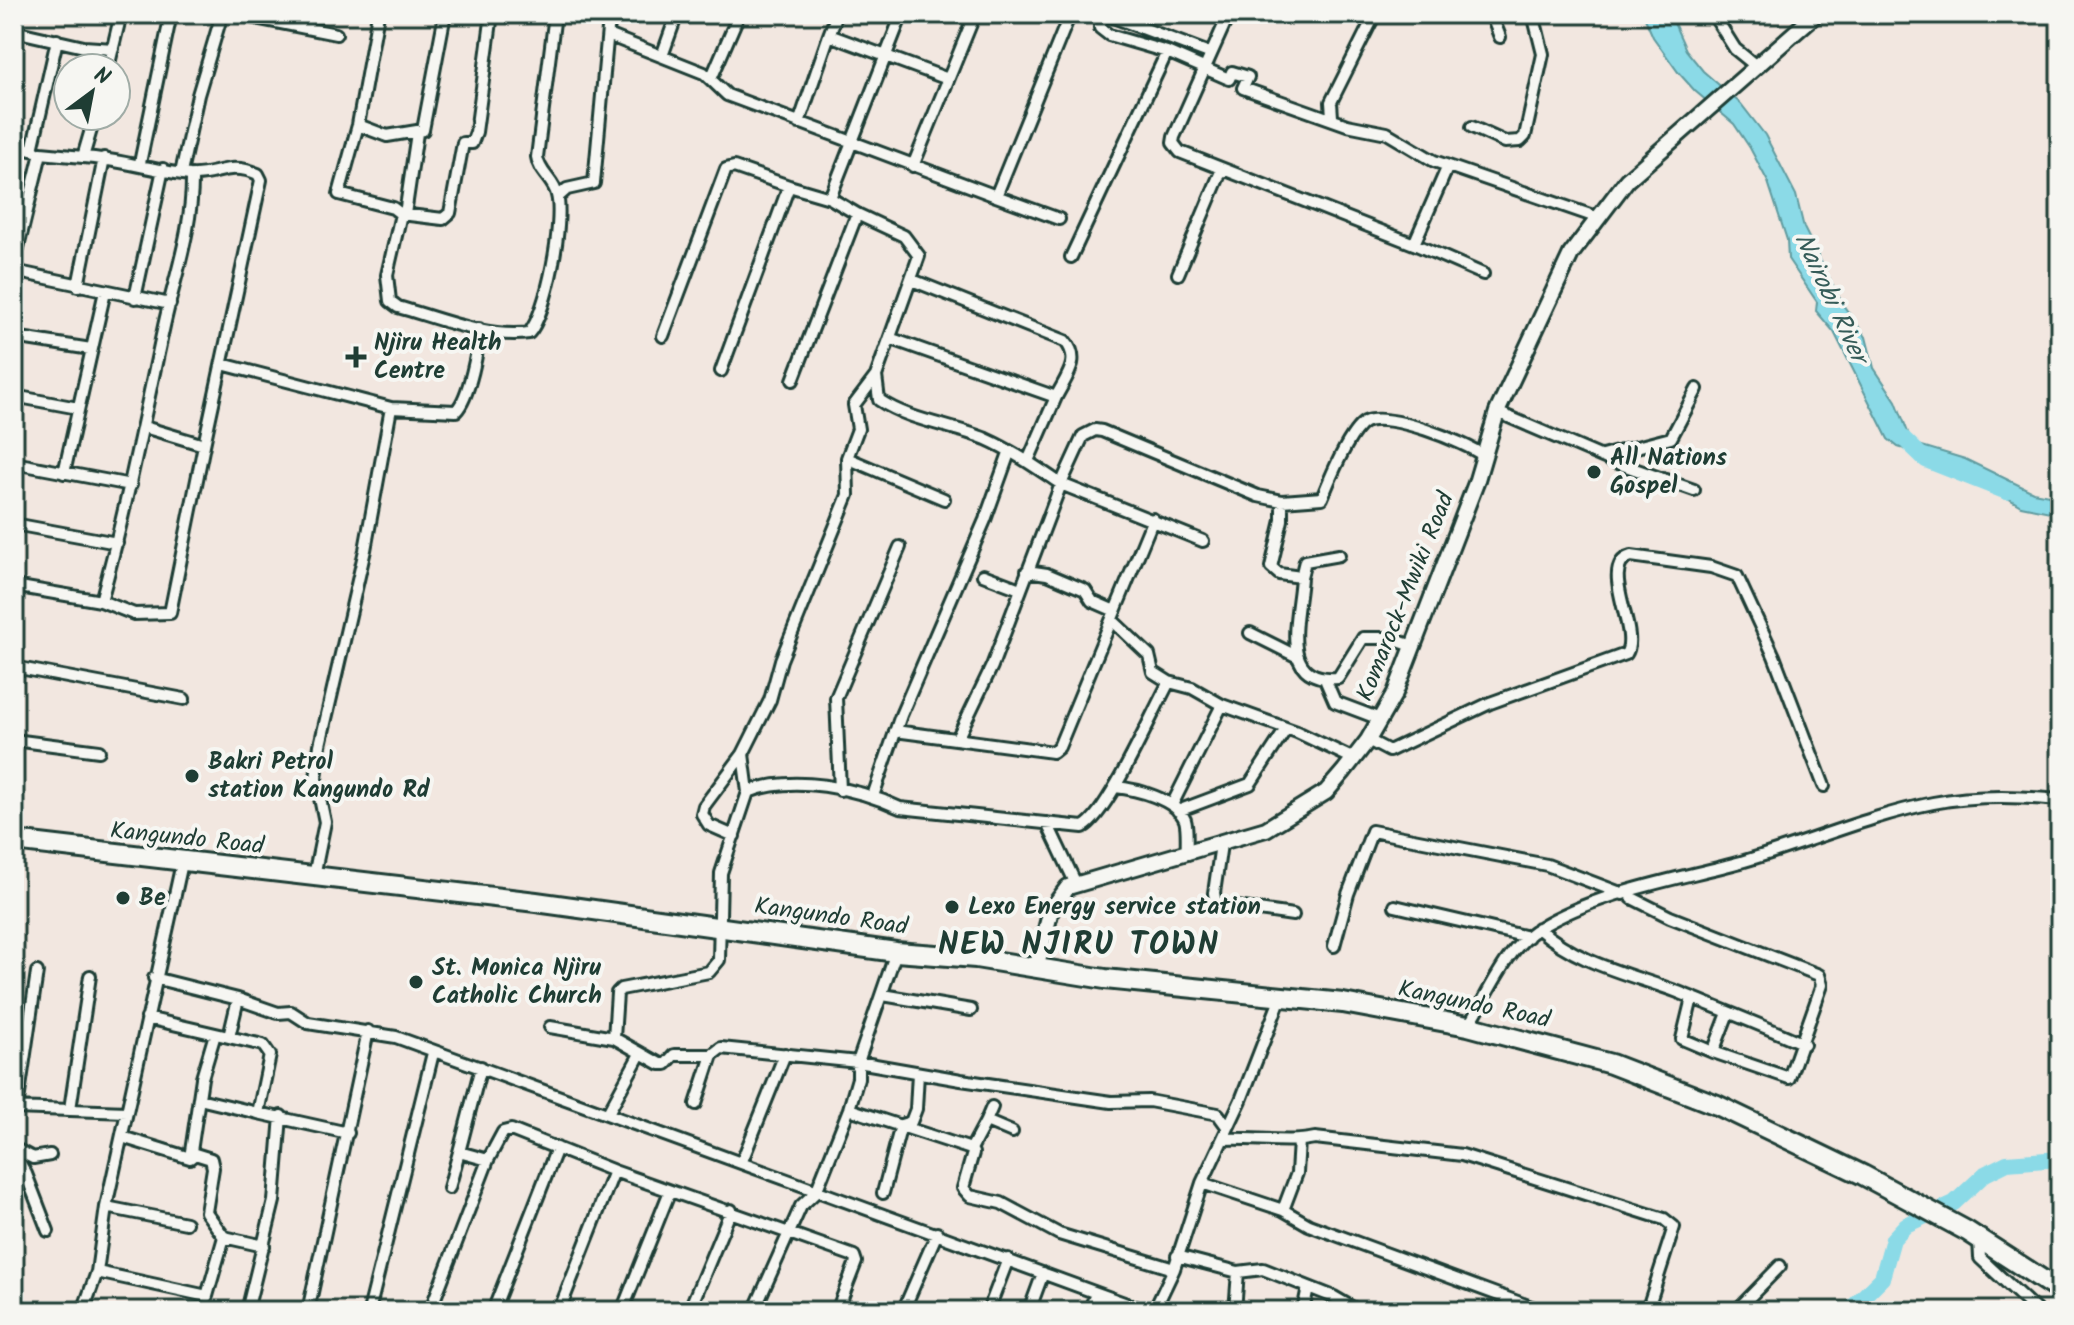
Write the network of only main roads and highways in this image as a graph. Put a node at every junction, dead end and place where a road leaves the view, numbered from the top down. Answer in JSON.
{"nodes":[{"id":1,"x":1816,"y":14,"type":"edge"},
{"id":2,"x":14,"y":841,"type":"edge"},
{"id":3,"x":1036,"y":969,"type":"junction"},
{"id":4,"x":2060,"y":1291,"type":"edge"}],
"edges":[{"from":1,"to":3,"type":"main road","name":"Komarock-Mwiki Road"},
{"from":2,"to":3,"type":"highway","name":"Kangundo Road"},
{"from":3,"to":4,"type":"highway","name":"Kangundo Road"}]}
